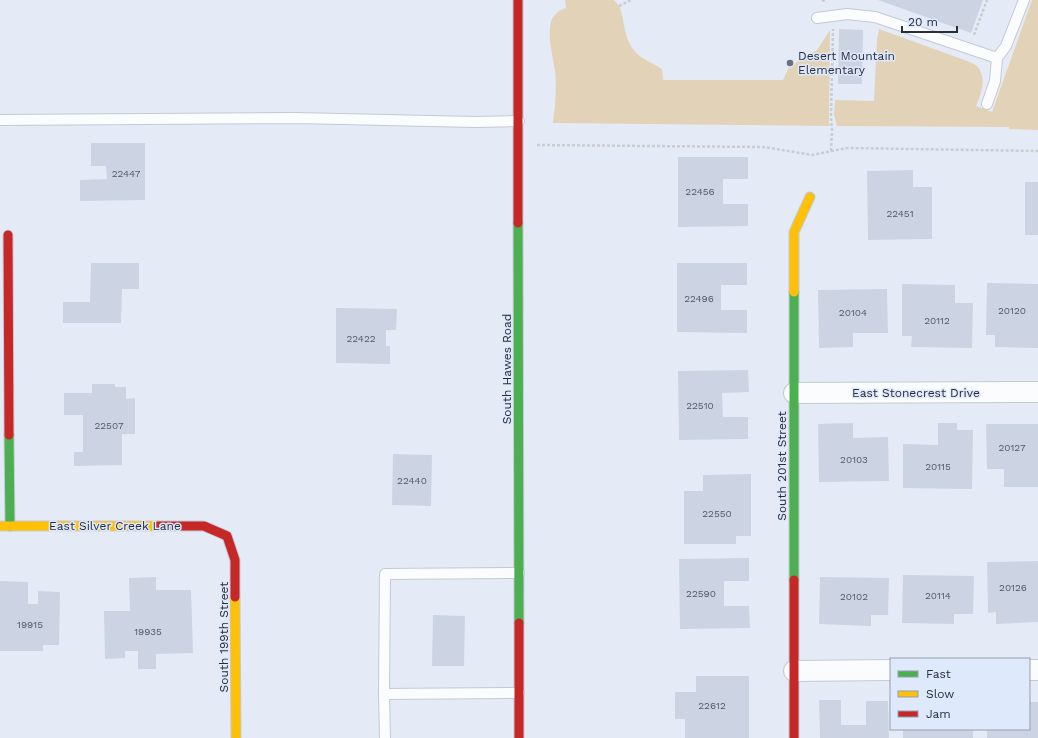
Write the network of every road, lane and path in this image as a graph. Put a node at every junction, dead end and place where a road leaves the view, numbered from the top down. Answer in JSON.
{"nodes":[{"id":1,"x":518,"y":0,"type":"edge"},
{"id":2,"x":631,"y":0,"type":"edge"},
{"id":3,"x":1024,"y":0,"type":"edge"},
{"id":4,"x":620,"y":6,"type":"dead end"},
{"id":5,"x":833,"y":16,"type":"junction"},
{"id":6,"x":817,"y":18,"type":"dead end"},
{"id":7,"x":997,"y":58,"type":"junction"},
{"id":8,"x":987,"y":104,"type":"dead end"},
{"id":9,"x":0,"y":120,"type":"edge"},
{"id":10,"x":519,"y":121,"type":"junction"},
{"id":11,"x":518,"y":145,"type":"junction"},
{"id":12,"x":831,"y":151,"type":"junction"},
{"id":13,"x":1038,"y":151,"type":"edge"},
{"id":14,"x":810,"y":197,"type":"dead end"},
{"id":15,"x":8,"y":235,"type":"dead end"},
{"id":16,"x":1038,"y":392,"type":"edge"},
{"id":17,"x":794,"y":393,"type":"junction"},
{"id":18,"x":0,"y":526,"type":"edge"},
{"id":19,"x":10,"y":526,"type":"junction"},
{"id":20,"x":227,"y":536,"type":"joint"},
{"id":21,"x":519,"y":573,"type":"junction"},
{"id":22,"x":890,"y":670,"type":"edge"},
{"id":23,"x":794,"y":671,"type":"junction"},
{"id":24,"x":519,"y":693,"type":"junction"},
{"id":25,"x":384,"y":694,"type":"junction"},
{"id":26,"x":236,"y":738,"type":"edge"},
{"id":27,"x":385,"y":738,"type":"edge"},
{"id":28,"x":519,"y":738,"type":"edge"},
{"id":29,"x":794,"y":738,"type":"edge"}],
"edges":[{"from":1,"to":10,"type":"street","name":"South Hawes Road"},
{"from":2,"to":4,"type":"path"},
{"from":3,"to":7,"type":"lane"},
{"from":5,"to":6,"type":"lane"},
{"from":5,"to":7,"type":"lane"},
{"from":5,"to":12,"type":"path"},
{"from":7,"to":8,"type":"lane"},
{"from":9,"to":10,"type":"lane"},
{"from":10,"to":11,"type":"street","name":"South Hawes Road"},
{"from":11,"to":12,"type":"path"},
{"from":11,"to":21,"type":"street","name":"South Hawes Road"},
{"from":12,"to":13,"type":"path"},
{"from":14,"to":17,"type":"street","name":"South 201st Street"},
{"from":15,"to":19,"type":"street"},
{"from":16,"to":17,"type":"street","name":"East Stonecrest Drive"},
{"from":17,"to":23,"type":"street","name":"South 201st Street"},
{"from":18,"to":19,"type":"street","name":"East Silver Creek Lane"},
{"from":19,"to":20,"type":"street","name":"East Silver Creek Lane"},
{"from":20,"to":26,"type":"street","name":"South 199th Street"},
{"from":21,"to":24,"type":"street","name":"South Hawes Road"},
{"from":21,"to":25,"type":"lane"},
{"from":22,"to":23,"type":"street"},
{"from":23,"to":29,"type":"street","name":"South 201st Street"},
{"from":24,"to":25,"type":"lane"},
{"from":24,"to":28,"type":"street","name":"South Hawes Road"},
{"from":25,"to":27,"type":"lane"}]}
